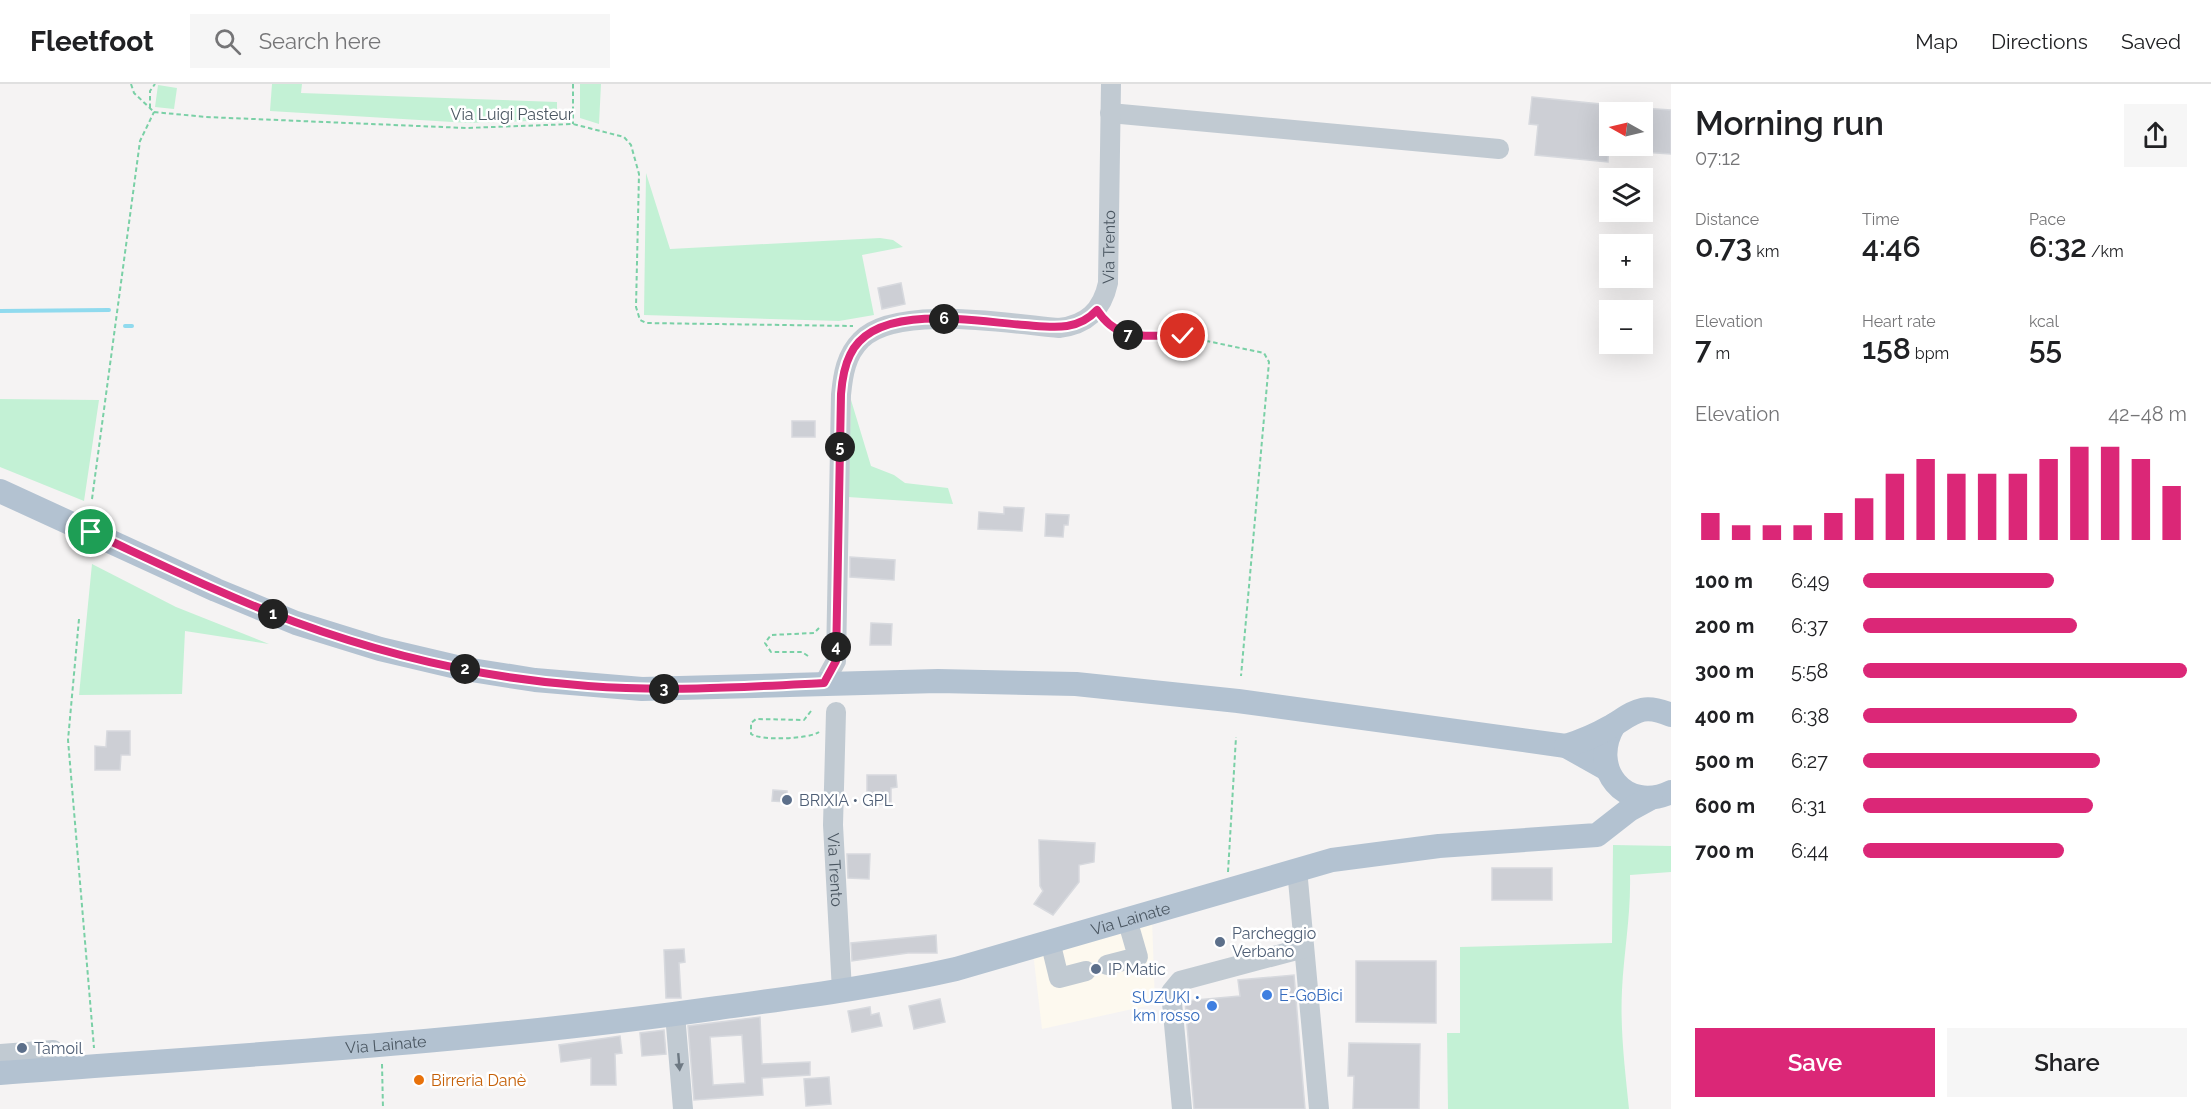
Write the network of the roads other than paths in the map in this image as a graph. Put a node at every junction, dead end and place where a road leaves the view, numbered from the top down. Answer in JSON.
{"nodes":[{"id":1,"x":1110,"y":84,"type":"edge"},
{"id":2,"x":1110,"y":113,"type":"junction"},
{"id":3,"x":1499,"y":149,"type":"dead end"},
{"id":4,"x":0,"y":491,"type":"edge"},
{"id":5,"x":836,"y":661,"type":"junction"},
{"id":6,"x":824,"y":683,"type":"junction"},
{"id":7,"x":849,"y":683,"type":"junction"},
{"id":8,"x":1671,"y":715,"type":"edge"},
{"id":9,"x":835,"y":721,"type":"road end"},
{"id":10,"x":1614,"y":725,"type":"junction"},
{"id":11,"x":1566,"y":746,"type":"junction"},
{"id":12,"x":1609,"y":774,"type":"junction"},
{"id":13,"x":1661,"y":795,"type":"edge"},
{"id":14,"x":1598,"y":832,"type":"junction"},
{"id":15,"x":1297,"y":868,"type":"junction"},
{"id":16,"x":1127,"y":919,"type":"junction"},
{"id":17,"x":1050,"y":941,"type":"junction"},
{"id":18,"x":1304,"y":948,"type":"junction"},
{"id":19,"x":1107,"y":965,"type":"dead end"},
{"id":20,"x":1086,"y":971,"type":"dead end"},
{"id":21,"x":842,"y":991,"type":"junction"},
{"id":22,"x":675,"y":1014,"type":"junction"},
{"id":23,"x":0,"y":1054,"type":"edge"},
{"id":24,"x":66,"y":1068,"type":"junction"},
{"id":25,"x":0,"y":1072,"type":"edge"},
{"id":26,"x":683,"y":1109,"type":"edge"},
{"id":27,"x":1182,"y":1109,"type":"edge"},
{"id":28,"x":1319,"y":1109,"type":"edge"}],
"edges":[{"from":1,"to":2,"type":"street","name":"Via Trento"},
{"from":2,"to":3,"type":"street"},
{"from":2,"to":5,"type":"street","name":"Via Trento"},
{"from":4,"to":6,"type":"main road"},
{"from":5,"to":6,"type":"street"},
{"from":5,"to":7,"type":"street"},
{"from":6,"to":7,"type":"main road"},
{"from":7,"to":11,"type":"main road"},
{"from":8,"to":10,"type":"main road"},
{"from":9,"to":21,"type":"street","name":"Via Trento"},
{"from":10,"to":11,"type":"main road"},
{"from":10,"to":12,"type":"main road"},
{"from":11,"to":12,"type":"main road"},
{"from":12,"to":13,"type":"main road"},
{"from":12,"to":14,"type":"main road"},
{"from":13,"to":14,"type":"main road"},
{"from":14,"to":15,"type":"main road","name":"Via Lainate"},
{"from":15,"to":16,"type":"main road","name":"Via Lainate"},
{"from":15,"to":18,"type":"street"},
{"from":16,"to":17,"type":"main road","name":"Via Lainate"},
{"from":16,"to":19,"type":"street"},
{"from":17,"to":20,"type":"street"},
{"from":17,"to":21,"type":"main road","name":"Via Lainate"},
{"from":18,"to":27,"type":"street"},
{"from":18,"to":28,"type":"street"},
{"from":21,"to":22,"type":"main road","name":"Via Lainate"},
{"from":22,"to":24,"type":"main road","name":"Via Lainate"},
{"from":22,"to":26,"type":"street","one_way":true},
{"from":23,"to":24,"type":"street"},
{"from":24,"to":25,"type":"main road","name":"Via Lainate"}]}
